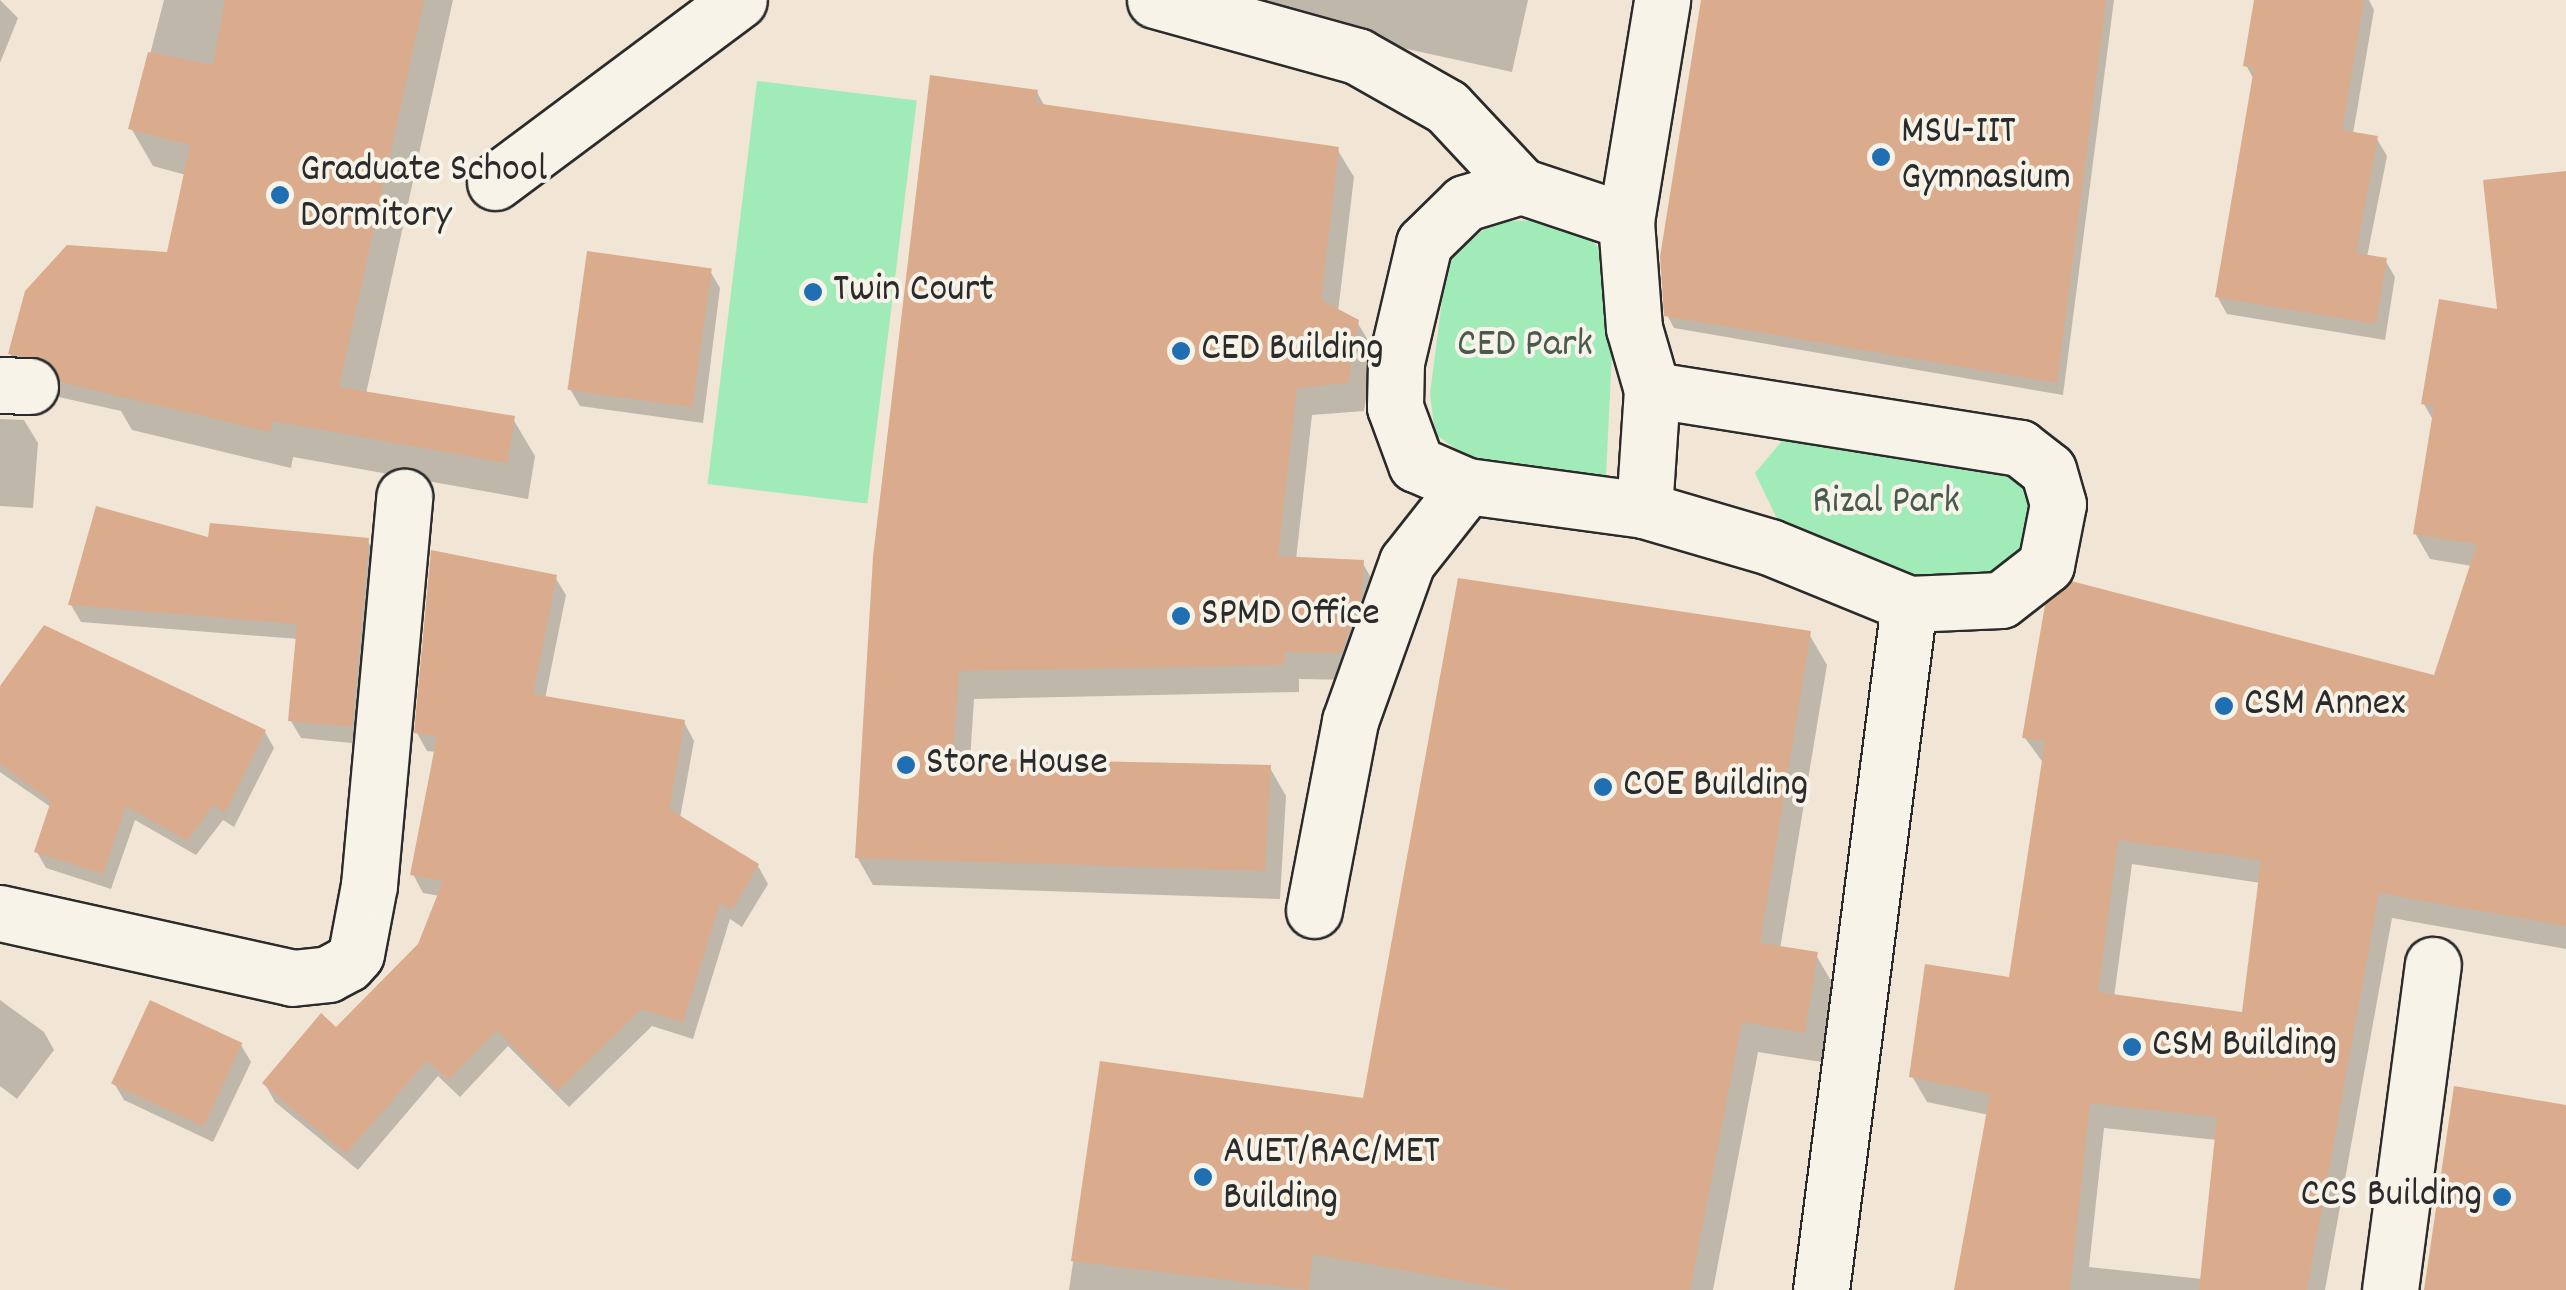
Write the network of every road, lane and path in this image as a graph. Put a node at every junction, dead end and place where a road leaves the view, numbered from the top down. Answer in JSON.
{"nodes":[{"id":1,"x":740,"y":0,"type":"edge"},
{"id":2,"x":1155,"y":0,"type":"edge"},
{"id":3,"x":1662,"y":0,"type":"edge"},
{"id":4,"x":495,"y":182,"type":"dead end"},
{"id":5,"x":1521,"y":186,"type":"junction"},
{"id":6,"x":1626,"y":222,"type":"junction"},
{"id":7,"x":1652,"y":390,"type":"junction"},
{"id":8,"x":1466,"y":486,"type":"junction"},
{"id":9,"x":404,"y":497,"type":"dead end"},
{"id":10,"x":1644,"y":510,"type":"junction"},
{"id":11,"x":1909,"y":604,"type":"junction"},
{"id":12,"x":1314,"y":910,"type":"dead end"},
{"id":13,"x":0,"y":913,"type":"edge"},
{"id":14,"x":2432,"y":965,"type":"dead end"},
{"id":15,"x":1821,"y":1290,"type":"edge"},
{"id":16,"x":2390,"y":1290,"type":"edge"}],
"edges":[{"from":1,"to":4,"type":"street"},
{"from":2,"to":5,"type":"street"},
{"from":3,"to":6,"type":"street"},
{"from":5,"to":6,"type":"street"},
{"from":5,"to":8,"type":"street"},
{"from":6,"to":7,"type":"street"},
{"from":7,"to":10,"type":"street"},
{"from":7,"to":11,"type":"street"},
{"from":8,"to":10,"type":"street"},
{"from":8,"to":12,"type":"street"},
{"from":9,"to":13,"type":"street"},
{"from":10,"to":11,"type":"street"},
{"from":11,"to":15,"type":"street"},
{"from":14,"to":16,"type":"street"}]}
